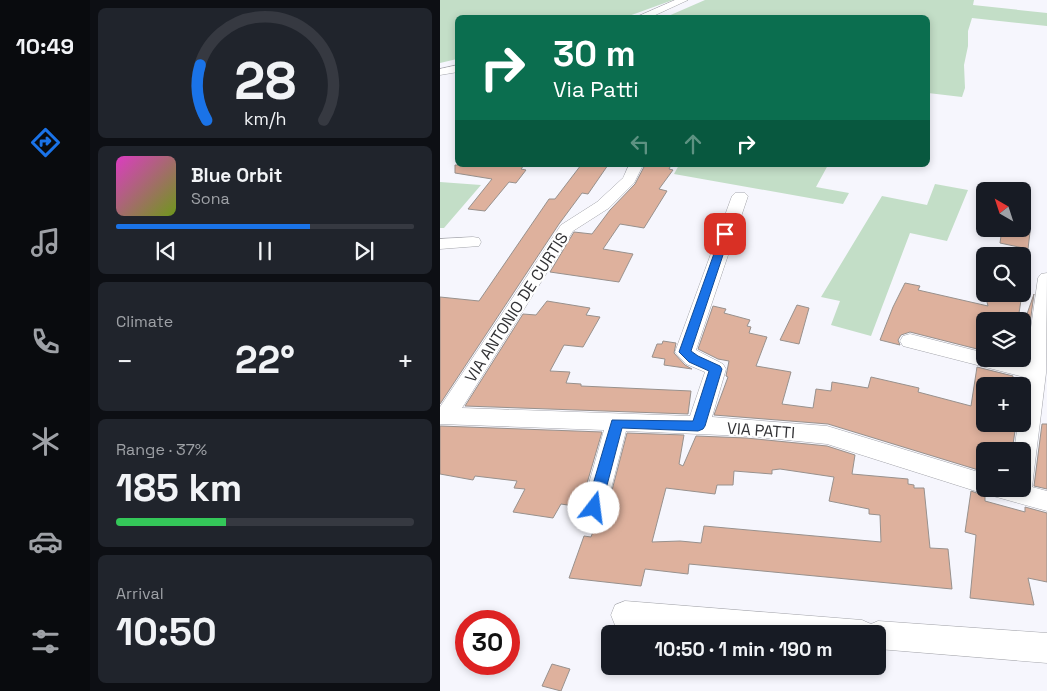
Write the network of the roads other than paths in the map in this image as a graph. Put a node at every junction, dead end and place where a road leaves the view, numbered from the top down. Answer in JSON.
{"nodes":[{"id":1,"x":683,"y":0,"type":"edge"},
{"id":2,"x":694,"y":0,"type":"edge"},
{"id":3,"x":646,"y":15,"type":"edge"},
{"id":4,"x":661,"y":15,"type":"edge"},
{"id":5,"x":455,"y":63,"type":"edge"},
{"id":6,"x":440,"y":67,"type":"edge"},
{"id":7,"x":455,"y":69,"type":"edge"},
{"id":8,"x":440,"y":72,"type":"edge"},
{"id":9,"x":635,"y":167,"type":"edge"},
{"id":10,"x":740,"y":196,"type":"dead end"},
{"id":11,"x":473,"y":242,"type":"dead end"},
{"id":12,"x":440,"y":244,"type":"edge"},
{"id":13,"x":1047,"y":278,"type":"edge"},
{"id":14,"x":910,"y":342,"type":"dead end"},
{"id":15,"x":1036,"y":372,"type":"junction"},
{"id":16,"x":442,"y":417,"type":"edge"},
{"id":17,"x":617,"y":423,"type":"junction"},
{"id":18,"x":698,"y":426,"type":"junction"},
{"id":19,"x":1025,"y":442,"type":"edge"},
{"id":20,"x":976,"y":481,"type":"edge"},
{"id":21,"x":1031,"y":495,"type":"edge"},
{"id":22,"x":1047,"y":501,"type":"edge"},
{"id":23,"x":594,"y":508,"type":"dead end"},
{"id":24,"x":626,"y":615,"type":"dead end"},
{"id":25,"x":750,"y":625,"type":"edge"},
{"id":26,"x":886,"y":636,"type":"edge"},
{"id":27,"x":1047,"y":648,"type":"edge"}],
"edges":[{"from":1,"to":3,"type":"street"},
{"from":2,"to":4,"type":"street"},
{"from":5,"to":6,"type":"street"},
{"from":7,"to":8,"type":"street"},
{"from":9,"to":16,"type":"street","name":"VIA ANTONIO DE CURTIS"},
{"from":10,"to":18,"type":"street"},
{"from":11,"to":12,"type":"street"},
{"from":13,"to":15,"type":"street"},
{"from":14,"to":15,"type":"street"},
{"from":15,"to":19,"type":"street"},
{"from":16,"to":17,"type":"street","name":"VIA PATTI"},
{"from":17,"to":18,"type":"street","name":"VIA PATTI"},
{"from":17,"to":23,"type":"street"},
{"from":18,"to":20,"type":"street","name":"VIA PATTI"},
{"from":21,"to":22,"type":"street"},
{"from":24,"to":25,"type":"street"},
{"from":26,"to":27,"type":"street"}]}
